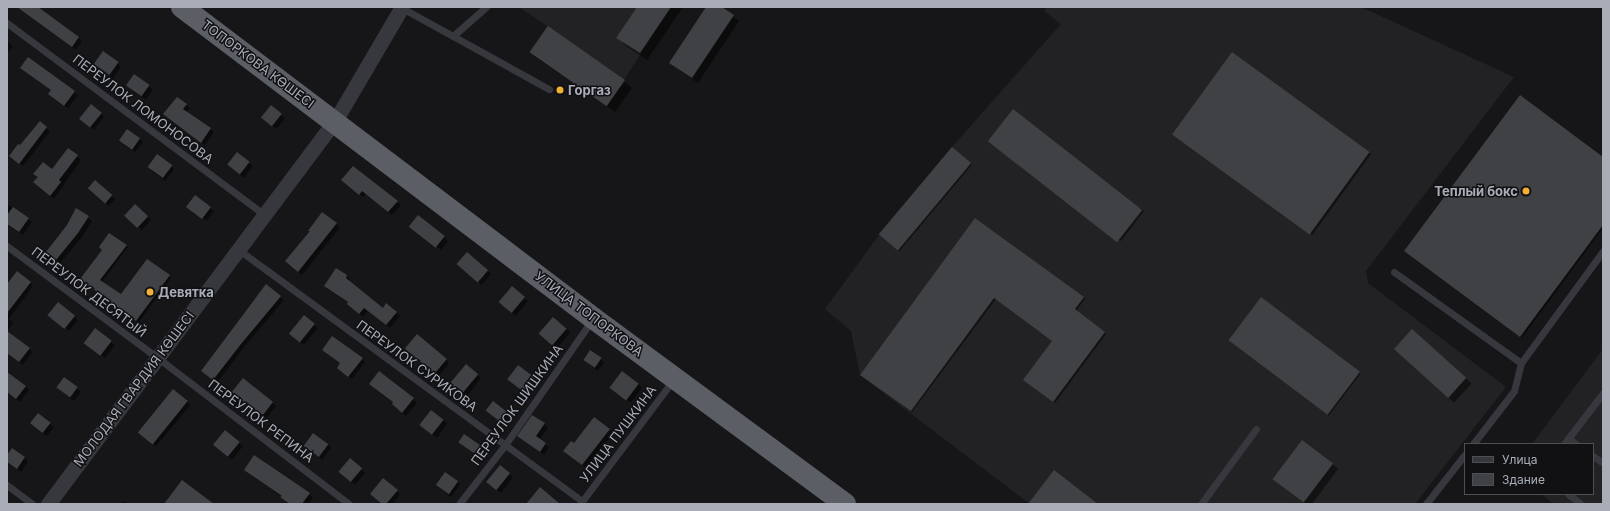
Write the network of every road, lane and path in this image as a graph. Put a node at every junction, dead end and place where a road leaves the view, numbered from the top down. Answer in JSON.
{"nodes":[{"id":1,"x":182,"y":7,"type":"edge"},
{"id":2,"x":402,"y":7,"type":"edge"},
{"id":3,"x":486,"y":7,"type":"edge"},
{"id":4,"x":7,"y":23,"type":"edge"},
{"id":5,"x":453,"y":36,"type":"junction"},
{"id":6,"x":549,"y":89,"type":"dead end"},
{"id":7,"x":335,"y":121,"type":"junction"},
{"id":8,"x":265,"y":215,"type":"junction"},
{"id":9,"x":7,"y":246,"type":"edge"},
{"id":10,"x":239,"y":250,"type":"junction"},
{"id":11,"x":1603,"y":251,"type":"edge"},
{"id":12,"x":1394,"y":272,"type":"dead end"},
{"id":13,"x":593,"y":318,"type":"junction"},
{"id":14,"x":158,"y":358,"type":"junction"},
{"id":15,"x":1520,"y":363,"type":"junction"},
{"id":16,"x":675,"y":378,"type":"junction"},
{"id":17,"x":1603,"y":393,"type":"edge"},
{"id":18,"x":1600,"y":403,"type":"edge"},
{"id":19,"x":1256,"y":429,"type":"dead end"},
{"id":20,"x":1566,"y":441,"type":"edge"},
{"id":21,"x":1474,"y":443,"type":"edge"},
{"id":22,"x":505,"y":445,"type":"junction"},
{"id":23,"x":1464,"y":455,"type":"edge"},
{"id":24,"x":1594,"y":457,"type":"edge"},
{"id":25,"x":1603,"y":463,"type":"edge"},
{"id":26,"x":7,"y":485,"type":"edge"},
{"id":27,"x":1569,"y":495,"type":"edge"},
{"id":28,"x":581,"y":503,"type":"edge"},
{"id":29,"x":32,"y":504,"type":"edge"},
{"id":30,"x":48,"y":504,"type":"edge"},
{"id":31,"x":349,"y":504,"type":"edge"},
{"id":32,"x":459,"y":504,"type":"edge"},
{"id":33,"x":845,"y":504,"type":"edge"},
{"id":34,"x":1202,"y":504,"type":"edge"},
{"id":35,"x":1426,"y":504,"type":"edge"},
{"id":36,"x":1581,"y":504,"type":"edge"}],
"edges":[{"from":1,"to":7,"type":"highway","name":"ТОПОРКОВА КӨШЕСІ"},
{"from":2,"to":5,"type":"lane"},
{"from":2,"to":7,"type":"street","name":"МОЛОДАЯ ГВАРДИЯ КӨШЕСІ"},
{"from":3,"to":5,"type":"lane"},
{"from":4,"to":8,"type":"lane","name":"ПЕРЕУЛОК ЛОМОНОСОВА"},
{"from":5,"to":6,"type":"lane"},
{"from":7,"to":8,"type":"street","name":"МОЛОДАЯ ГВАРДИЯ КӨШЕСІ"},
{"from":7,"to":13,"type":"highway","name":"УЛИЦА ТОПОРКОВА"},
{"from":8,"to":10,"type":"street","name":"МОЛОДАЯ ГВАРДИЯ КӨШЕСІ"},
{"from":9,"to":14,"type":"lane","name":"ПЕРЕУЛОК ДЕСЯТЫЙ"},
{"from":10,"to":14,"type":"street","name":"МОЛОДАЯ ГВАРДИЯ КӨШЕСІ"},
{"from":10,"to":22,"type":"lane","name":"ПЕРЕУЛОК СУРИКОВА"},
{"from":11,"to":15,"type":"lane"},
{"from":12,"to":15,"type":"lane"},
{"from":13,"to":16,"type":"highway","name":"УЛИЦА ТОПОРКОВА"},
{"from":13,"to":22,"type":"lane","name":"ПЕРЕУЛОК ШИШКИНА"},
{"from":14,"to":30,"type":"street","name":"МОЛОДАЯ ГВАРДИЯ КӨШЕСІ"},
{"from":14,"to":31,"type":"lane","name":"ПЕРЕУЛОК РЕПИНА"},
{"from":15,"to":21,"type":"lane"},
{"from":16,"to":28,"type":"lane","name":"УЛИЦА ПУШКИНА"},
{"from":16,"to":33,"type":"highway","name":"УЛИЦА ТОПОРКОВА"},
{"from":17,"to":18,"type":"lane"},
{"from":18,"to":20,"type":"lane"},
{"from":19,"to":34,"type":"lane"},
{"from":22,"to":28,"type":"lane","name":"ПЕРЕУЛОК СУРИКОВА"},
{"from":22,"to":32,"type":"lane","name":"ПЕРЕУЛОК ШИШКИНА"},
{"from":23,"to":35,"type":"lane"},
{"from":24,"to":25,"type":"lane"},
{"from":26,"to":29,"type":"lane"},
{"from":27,"to":36,"type":"lane"}]}
